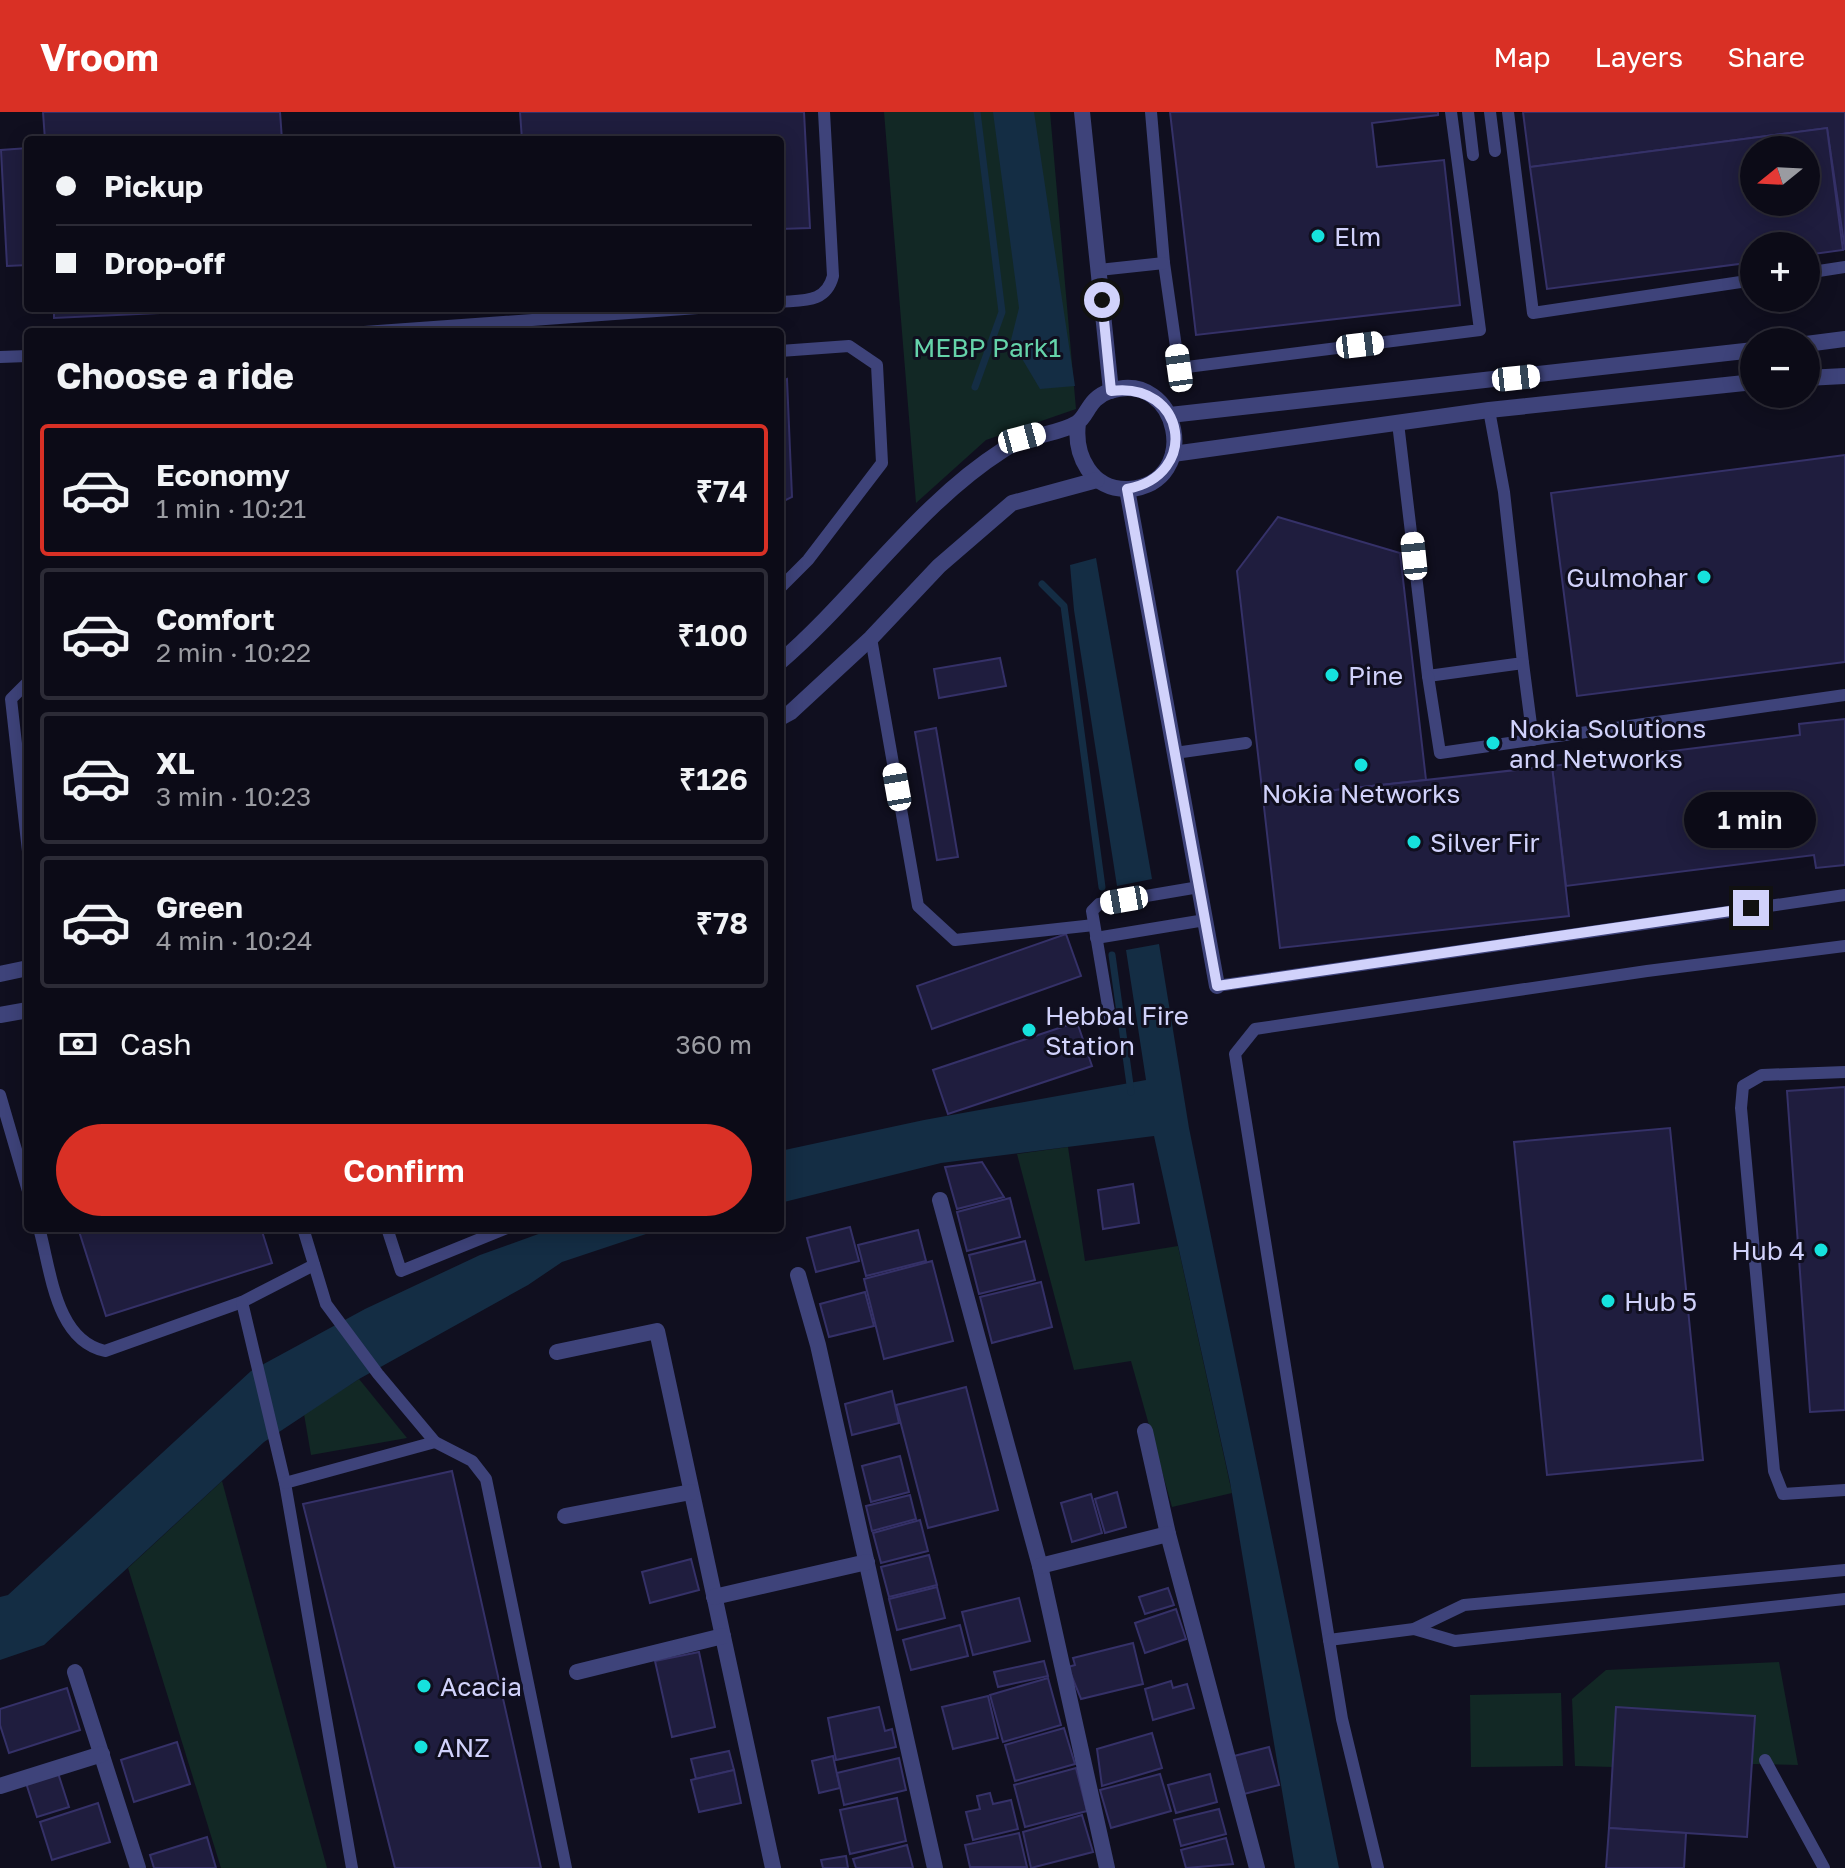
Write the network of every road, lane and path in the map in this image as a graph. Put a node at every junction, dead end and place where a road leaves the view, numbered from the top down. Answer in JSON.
{"nodes":[{"id":1,"x":824,"y":112,"type":"edge"},
{"id":2,"x":1082,"y":112,"type":"edge"},
{"id":3,"x":1151,"y":112,"type":"edge"},
{"id":4,"x":1451,"y":112,"type":"edge"},
{"id":5,"x":1468,"y":112,"type":"edge"},
{"id":6,"x":1490,"y":112,"type":"edge"},
{"id":7,"x":1508,"y":112,"type":"edge"},
{"id":8,"x":1495,"y":151,"type":"dead end"},
{"id":9,"x":1473,"y":155,"type":"dead end"},
{"id":10,"x":1164,"y":263,"type":"junction"},
{"id":11,"x":1845,"y":267,"type":"edge"},
{"id":12,"x":1099,"y":270,"type":"junction"},
{"id":13,"x":1820,"y":271,"type":"edge"},
{"id":14,"x":1740,"y":282,"type":"edge"},
{"id":15,"x":784,"y":302,"type":"edge"},
{"id":16,"x":642,"y":312,"type":"edge"},
{"id":17,"x":420,"y":328,"type":"edge"},
{"id":18,"x":1845,"y":339,"type":"edge"},
{"id":19,"x":1820,"y":342,"type":"edge"},
{"id":20,"x":784,"y":351,"type":"edge"},
{"id":21,"x":1740,"y":352,"type":"edge"},
{"id":22,"x":24,"y":356,"type":"edge"},
{"id":23,"x":0,"y":357,"type":"edge"},
{"id":24,"x":1845,"y":376,"type":"edge"},
{"id":25,"x":1820,"y":377,"type":"edge"},
{"id":26,"x":1740,"y":383,"type":"edge"},
{"id":27,"x":1111,"y":391,"type":"junction"},
{"id":28,"x":1489,"y":410,"type":"junction"},
{"id":29,"x":1170,"y":415,"type":"junction"},
{"id":30,"x":1078,"y":423,"type":"junction"},
{"id":31,"x":1398,"y":423,"type":"junction"},
{"id":32,"x":1173,"y":454,"type":"junction"},
{"id":33,"x":1097,"y":480,"type":"junction"},
{"id":34,"x":1127,"y":489,"type":"junction"},
{"id":35,"x":784,"y":584,"type":"edge"},
{"id":36,"x":871,"y":638,"type":"junction"},
{"id":37,"x":784,"y":659,"type":"edge"},
{"id":38,"x":1523,"y":663,"type":"junction"},
{"id":39,"x":1428,"y":676,"type":"junction"},
{"id":40,"x":24,"y":686,"type":"edge"},
{"id":41,"x":1845,"y":695,"type":"edge"},
{"id":42,"x":784,"y":716,"type":"edge"},
{"id":43,"x":1533,"y":740,"type":"junction"},
{"id":44,"x":1246,"y":743,"type":"dead end"},
{"id":45,"x":1175,"y":753,"type":"junction"},
{"id":46,"x":24,"y":815,"type":"edge"},
{"id":47,"x":1199,"y":887,"type":"junction"},
{"id":48,"x":1845,"y":895,"type":"edge"},
{"id":49,"x":1205,"y":920,"type":"junction"},
{"id":50,"x":1095,"y":932,"type":"junction"},
{"id":51,"x":1845,"y":946,"type":"edge"},
{"id":52,"x":24,"y":969,"type":"edge"},
{"id":53,"x":0,"y":974,"type":"edge"},
{"id":54,"x":1217,"y":986,"type":"joint"},
{"id":55,"x":24,"y":1011,"type":"edge"},
{"id":56,"x":0,"y":1015,"type":"edge"},
{"id":57,"x":1110,"y":1018,"type":"dead end"},
{"id":58,"x":1845,"y":1072,"type":"edge"},
{"id":59,"x":0,"y":1095,"type":"edge"},
{"id":60,"x":24,"y":1177,"type":"edge"},
{"id":61,"x":940,"y":1200,"type":"dead end"},
{"id":62,"x":40,"y":1232,"type":"edge"},
{"id":63,"x":304,"y":1232,"type":"edge"},
{"id":64,"x":388,"y":1232,"type":"edge"},
{"id":65,"x":497,"y":1232,"type":"edge"},
{"id":66,"x":314,"y":1265,"type":"junction"},
{"id":67,"x":798,"y":1275,"type":"dead end"},
{"id":68,"x":242,"y":1302,"type":"junction"},
{"id":69,"x":557,"y":1352,"type":"dead end"},
{"id":70,"x":1145,"y":1431,"type":"dead end"},
{"id":71,"x":435,"y":1442,"type":"junction"},
{"id":72,"x":285,"y":1483,"type":"junction"},
{"id":73,"x":1845,"y":1490,"type":"edge"},
{"id":74,"x":691,"y":1492,"type":"junction"},
{"id":75,"x":565,"y":1516,"type":"dead end"},
{"id":76,"x":1168,"y":1534,"type":"junction"},
{"id":77,"x":867,"y":1562,"type":"junction"},
{"id":78,"x":1040,"y":1566,"type":"junction"},
{"id":79,"x":1845,"y":1570,"type":"edge"},
{"id":80,"x":714,"y":1597,"type":"junction"},
{"id":81,"x":1845,"y":1599,"type":"edge"},
{"id":82,"x":1414,"y":1629,"type":"junction"},
{"id":83,"x":723,"y":1636,"type":"junction"},
{"id":84,"x":1329,"y":1640,"type":"junction"},
{"id":85,"x":75,"y":1672,"type":"dead end"},
{"id":86,"x":577,"y":1672,"type":"dead end"},
{"id":87,"x":102,"y":1754,"type":"junction"},
{"id":88,"x":1765,"y":1760,"type":"dead end"},
{"id":89,"x":0,"y":1786,"type":"edge"},
{"id":90,"x":138,"y":1868,"type":"edge"},
{"id":91,"x":352,"y":1868,"type":"edge"},
{"id":92,"x":566,"y":1868,"type":"edge"},
{"id":93,"x":773,"y":1868,"type":"edge"},
{"id":94,"x":935,"y":1868,"type":"edge"},
{"id":95,"x":1107,"y":1868,"type":"edge"},
{"id":96,"x":1257,"y":1868,"type":"edge"},
{"id":97,"x":1378,"y":1868,"type":"edge"},
{"id":98,"x":1824,"y":1868,"type":"edge"}],
"edges":[{"from":1,"to":15,"type":"lane"},
{"from":2,"to":12,"type":"street"},
{"from":3,"to":10,"type":"lane"},
{"from":4,"to":10,"type":"lane"},
{"from":5,"to":9,"type":"lane"},
{"from":6,"to":8,"type":"lane"},
{"from":7,"to":14,"type":"lane"},
{"from":10,"to":12,"type":"lane"},
{"from":11,"to":13,"type":"lane"},
{"from":12,"to":27,"type":"street"},
{"from":16,"to":17,"type":"lane"},
{"from":18,"to":19,"type":"street"},
{"from":20,"to":35,"type":"lane"},
{"from":21,"to":29,"type":"street"},
{"from":22,"to":23,"type":"lane"},
{"from":24,"to":25,"type":"street"},
{"from":26,"to":28,"type":"street"},
{"from":27,"to":29,"type":"street"},
{"from":27,"to":30,"type":"street"},
{"from":28,"to":31,"type":"street"},
{"from":28,"to":38,"type":"lane"},
{"from":29,"to":32,"type":"street"},
{"from":30,"to":33,"type":"street"},
{"from":30,"to":37,"type":"street"},
{"from":31,"to":32,"type":"street"},
{"from":31,"to":39,"type":"lane"},
{"from":32,"to":34,"type":"street"},
{"from":33,"to":34,"type":"street"},
{"from":33,"to":36,"type":"street"},
{"from":34,"to":45,"type":"street"},
{"from":36,"to":42,"type":"street"},
{"from":36,"to":50,"type":"lane"},
{"from":38,"to":39,"type":"lane"},
{"from":38,"to":43,"type":"lane"},
{"from":39,"to":43,"type":"lane"},
{"from":40,"to":46,"type":"lane"},
{"from":41,"to":43,"type":"lane"},
{"from":44,"to":45,"type":"lane"},
{"from":45,"to":47,"type":"street"},
{"from":47,"to":49,"type":"street"},
{"from":47,"to":50,"type":"lane"},
{"from":48,"to":54,"type":"lane"},
{"from":49,"to":50,"type":"lane"},
{"from":49,"to":54,"type":"street"},
{"from":50,"to":57,"type":"lane"},
{"from":51,"to":84,"type":"lane"},
{"from":52,"to":53,"type":"street"},
{"from":55,"to":56,"type":"street"},
{"from":58,"to":73,"type":"lane"},
{"from":59,"to":60,"type":"lane"},
{"from":61,"to":78,"type":"street"},
{"from":62,"to":68,"type":"lane"},
{"from":63,"to":66,"type":"lane"},
{"from":64,"to":65,"type":"lane"},
{"from":66,"to":68,"type":"lane"},
{"from":66,"to":71,"type":"lane"},
{"from":67,"to":77,"type":"street"},
{"from":68,"to":72,"type":"lane"},
{"from":69,"to":74,"type":"street"},
{"from":70,"to":76,"type":"street"},
{"from":71,"to":72,"type":"lane"},
{"from":71,"to":92,"type":"lane"},
{"from":72,"to":91,"type":"lane"},
{"from":74,"to":75,"type":"street"},
{"from":74,"to":80,"type":"street"},
{"from":76,"to":78,"type":"street"},
{"from":76,"to":96,"type":"street"},
{"from":77,"to":80,"type":"street"},
{"from":77,"to":94,"type":"street"},
{"from":78,"to":95,"type":"street"},
{"from":79,"to":82,"type":"lane"},
{"from":80,"to":83,"type":"street"},
{"from":81,"to":82,"type":"lane"},
{"from":82,"to":84,"type":"lane"},
{"from":83,"to":86,"type":"street"},
{"from":83,"to":93,"type":"street"},
{"from":84,"to":97,"type":"lane"},
{"from":85,"to":87,"type":"street"},
{"from":87,"to":89,"type":"street"},
{"from":87,"to":90,"type":"street"},
{"from":88,"to":98,"type":"lane"}]}
